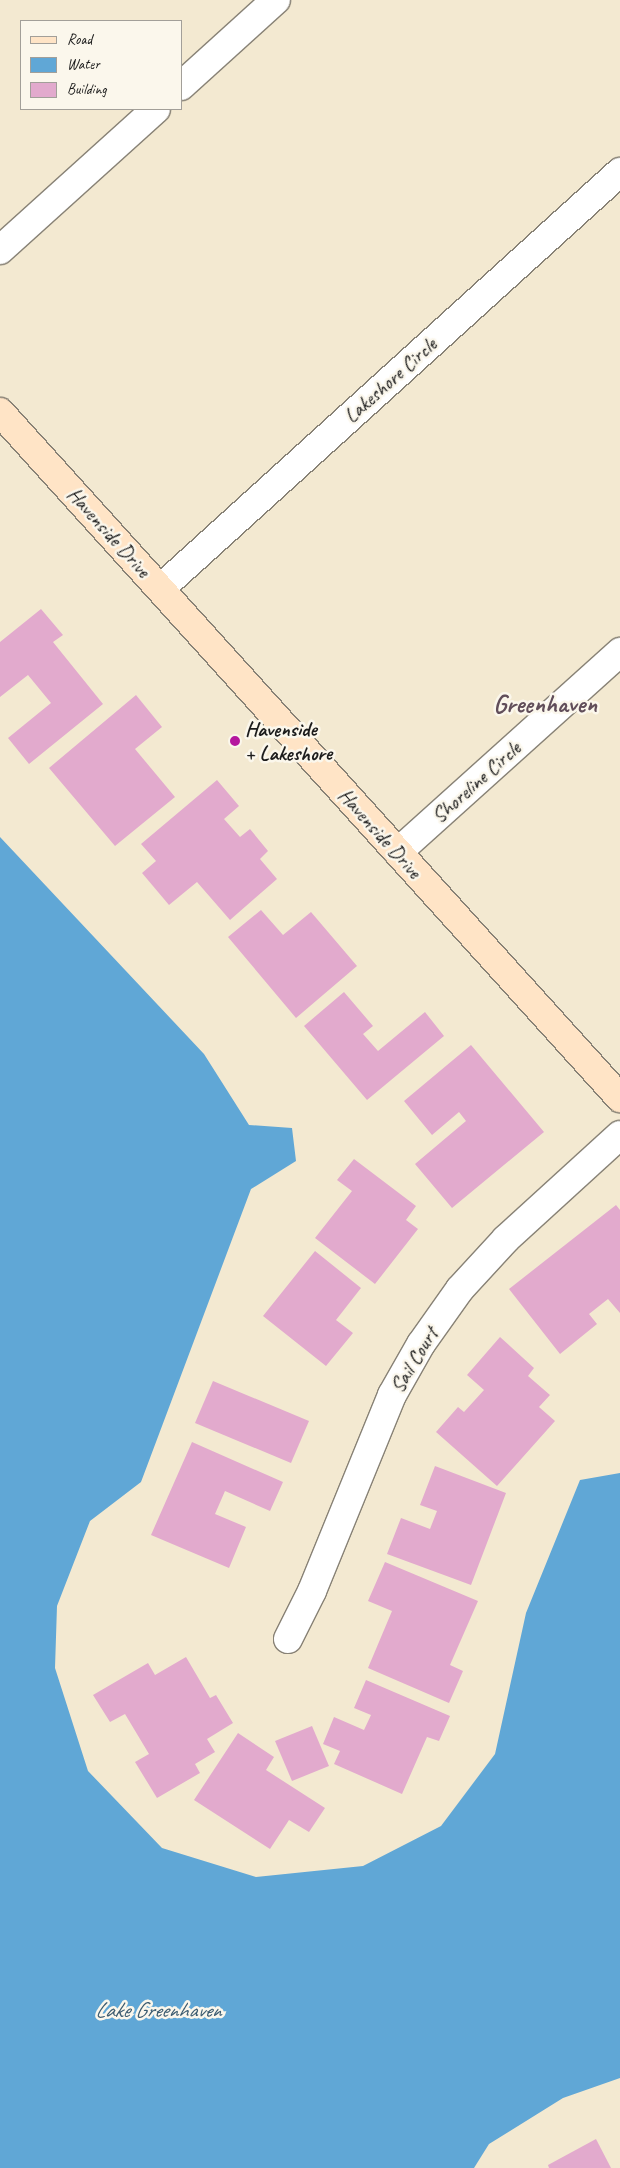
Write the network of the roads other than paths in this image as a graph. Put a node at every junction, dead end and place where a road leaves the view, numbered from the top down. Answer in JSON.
{"nodes":[{"id":1,"x":276,"y":0,"type":"edge"},
{"id":2,"x":182,"y":85,"type":"edge"},
{"id":3,"x":155,"y":110,"type":"edge"},
{"id":4,"x":620,"y":172,"type":"edge"},
{"id":5,"x":0,"y":250,"type":"edge"},
{"id":6,"x":0,"y":412,"type":"edge"},
{"id":7,"x":160,"y":588,"type":"junction"},
{"id":8,"x":620,"y":652,"type":"edge"},
{"id":9,"x":398,"y":852,"type":"junction"},
{"id":10,"x":620,"y":1098,"type":"edge"},
{"id":11,"x":620,"y":1135,"type":"edge"},
{"id":12,"x":288,"y":1639,"type":"dead end"}],
"edges":[{"from":1,"to":2,"type":"street"},
{"from":3,"to":5,"type":"street"},
{"from":4,"to":7,"type":"street","name":"Lakeshore Circle"},
{"from":6,"to":7,"type":"street","name":"Havenside Drive"},
{"from":7,"to":9,"type":"street","name":"Havenside Drive"},
{"from":8,"to":9,"type":"street","name":"Shoreline Circle"},
{"from":9,"to":10,"type":"street","name":"Havenside Drive"},
{"from":11,"to":12,"type":"street","name":"Sail Court"}]}
